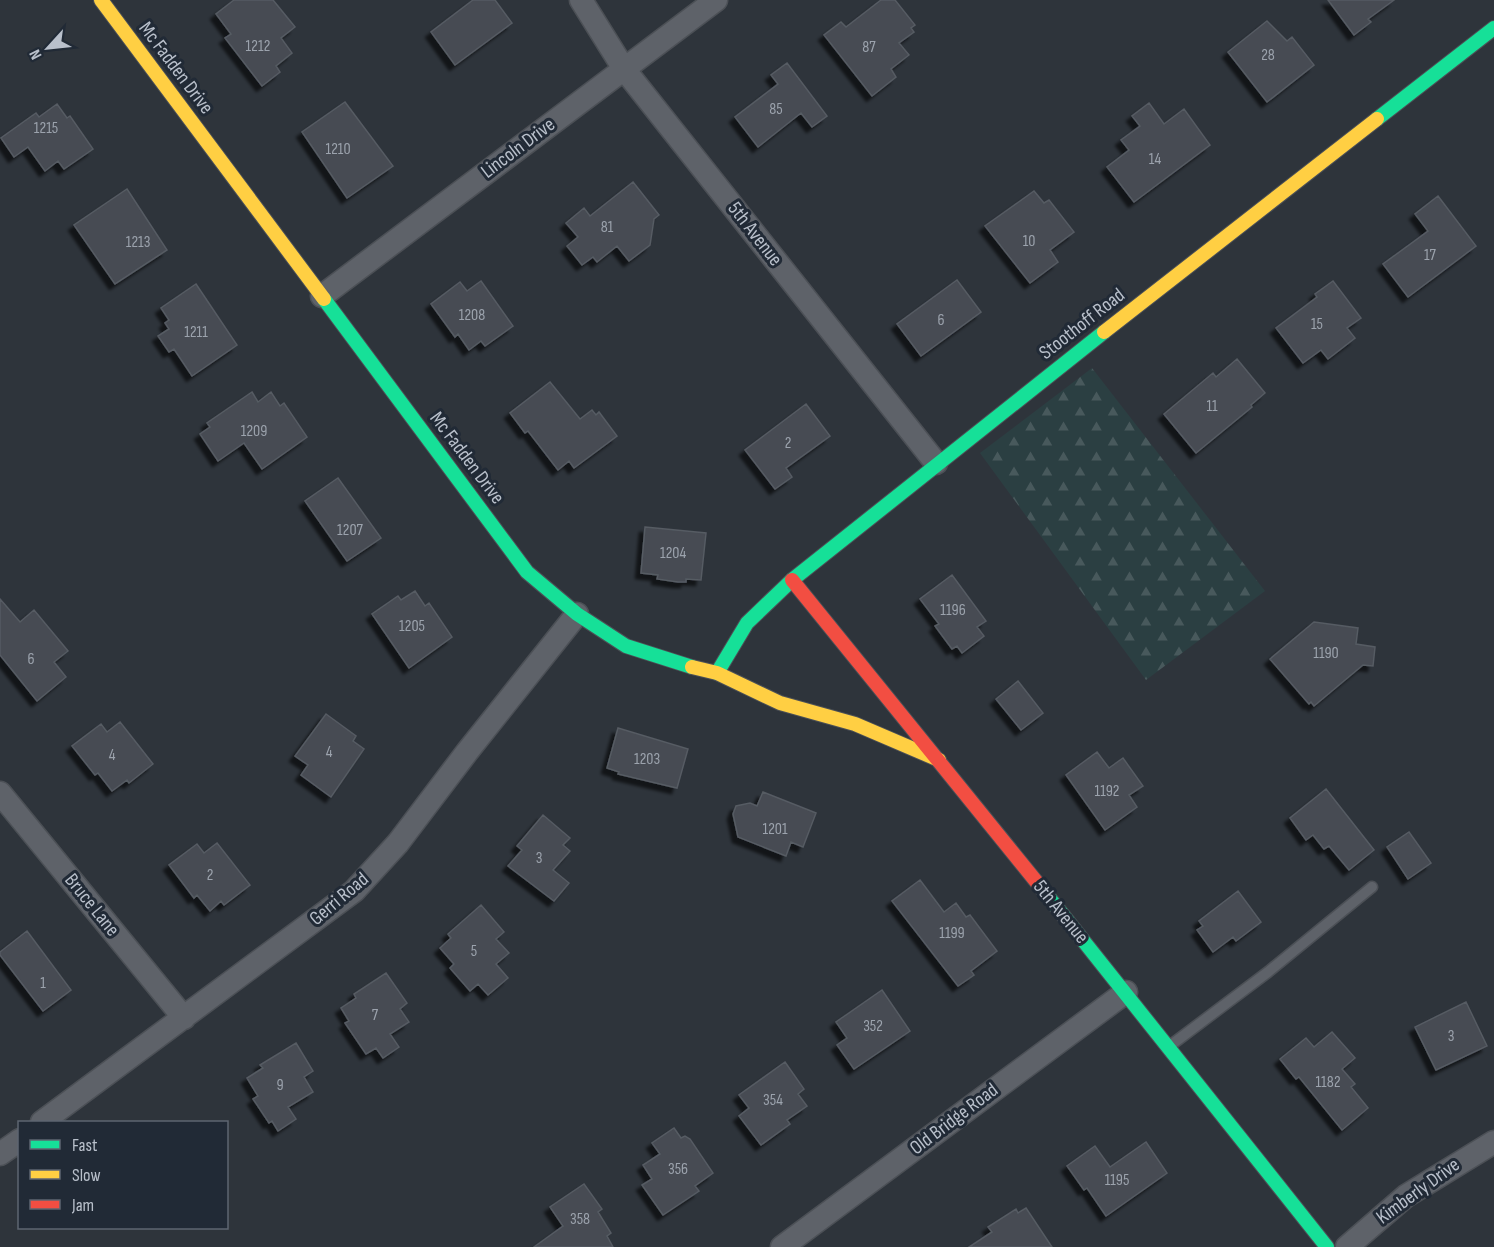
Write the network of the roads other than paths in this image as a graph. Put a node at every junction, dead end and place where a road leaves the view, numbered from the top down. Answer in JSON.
{"nodes":[{"id":1,"x":101,"y":0,"type":"edge"},
{"id":2,"x":581,"y":0,"type":"edge"},
{"id":3,"x":716,"y":0,"type":"edge"},
{"id":4,"x":1494,"y":28,"type":"edge"},
{"id":5,"x":624,"y":69,"type":"junction"},
{"id":6,"x":322,"y":296,"type":"junction"},
{"id":7,"x":936,"y":463,"type":"junction"},
{"id":8,"x":792,"y":580,"type":"junction"},
{"id":9,"x":577,"y":614,"type":"junction"},
{"id":10,"x":717,"y":673,"type":"junction"},
{"id":11,"x":939,"y":760,"type":"junction"},
{"id":12,"x":0,"y":793,"type":"edge"},
{"id":13,"x":1372,"y":887,"type":"dead end"},
{"id":14,"x":1126,"y":992,"type":"junction"},
{"id":15,"x":184,"y":1017,"type":"junction"},
{"id":16,"x":1169,"y":1047,"type":"junction"},
{"id":17,"x":43,"y":1121,"type":"edge"},
{"id":18,"x":18,"y":1141,"type":"edge"},
{"id":19,"x":1494,"y":1142,"type":"edge"},
{"id":20,"x":0,"y":1154,"type":"edge"},
{"id":21,"x":782,"y":1247,"type":"edge"},
{"id":22,"x":1327,"y":1247,"type":"edge"},
{"id":23,"x":1347,"y":1247,"type":"edge"}],
"edges":[{"from":1,"to":6,"type":"street","name":"Mc Fadden Drive"},
{"from":2,"to":5,"type":"street","name":"5th Avenue"},
{"from":3,"to":5,"type":"street","name":"Lincoln Drive"},
{"from":4,"to":7,"type":"street","name":"Stoothoff Road"},
{"from":5,"to":6,"type":"street","name":"Lincoln Drive"},
{"from":5,"to":7,"type":"street","name":"5th Avenue"},
{"from":6,"to":9,"type":"street","name":"Mc Fadden Drive"},
{"from":7,"to":8,"type":"street","name":"Stoothoff Road"},
{"from":8,"to":10,"type":"street","name":"Stoothoff Road"},
{"from":8,"to":11,"type":"street","name":"5th Avenue"},
{"from":9,"to":10,"type":"street","name":"Mc Fadden Drive"},
{"from":9,"to":15,"type":"street","name":"Gerri Road"},
{"from":10,"to":11,"type":"street","name":"Mc Fadden Drive"},
{"from":11,"to":14,"type":"street","name":"5th Avenue"},
{"from":12,"to":15,"type":"street","name":"Bruce Lane"},
{"from":13,"to":16,"type":"lane"},
{"from":14,"to":16,"type":"street","name":"5th Avenue"},
{"from":14,"to":21,"type":"street","name":"Old Bridge Road"},
{"from":15,"to":17,"type":"street","name":"Gerri Road"},
{"from":16,"to":22,"type":"street","name":"5th Avenue"},
{"from":18,"to":20,"type":"street"},
{"from":19,"to":23,"type":"street","name":"Kimberly Drive"}]}
